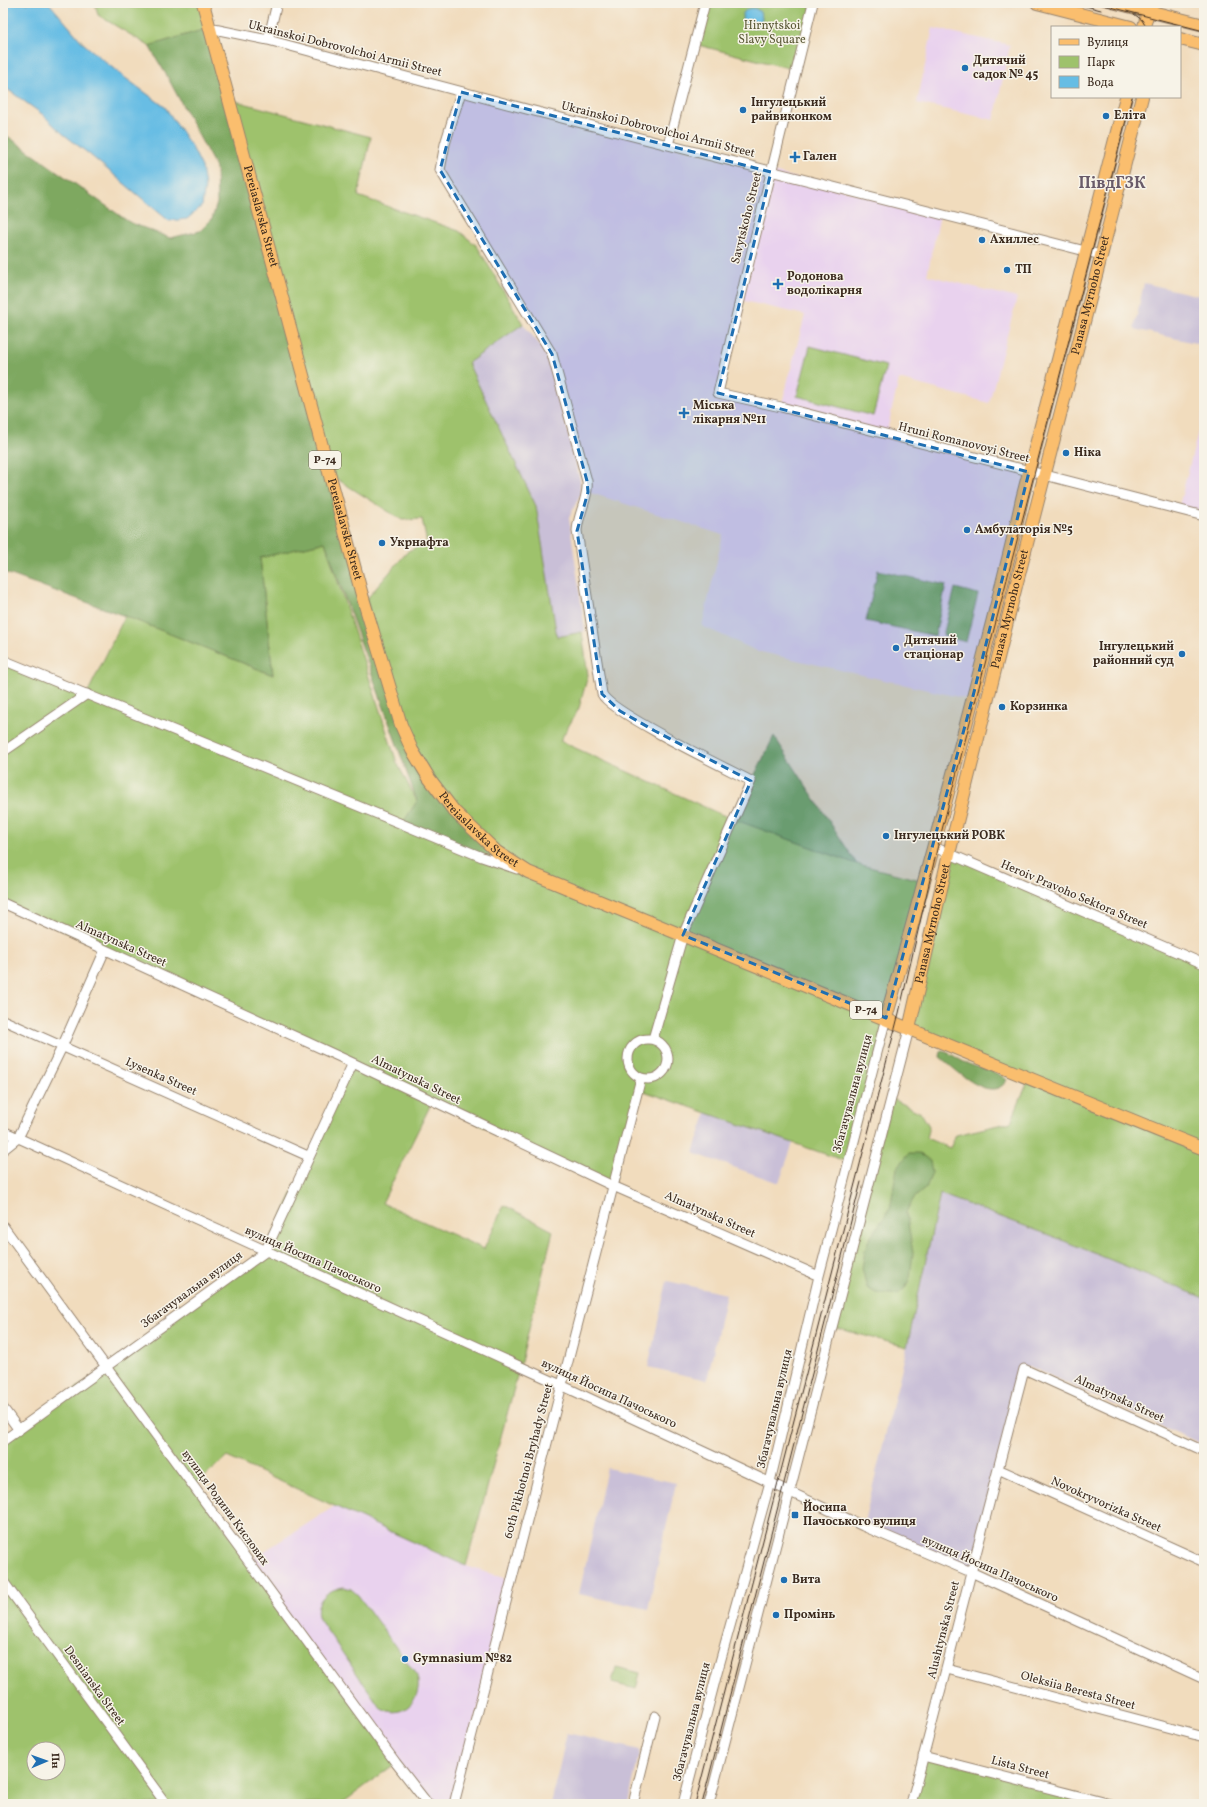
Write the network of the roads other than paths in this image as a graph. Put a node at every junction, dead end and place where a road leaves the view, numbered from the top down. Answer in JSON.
{"nodes":[{"id":1,"x":203,"y":3,"type":"edge"},
{"id":2,"x":277,"y":3,"type":"edge"},
{"id":3,"x":705,"y":3,"type":"edge"},
{"id":4,"x":813,"y":3,"type":"edge"},
{"id":5,"x":1037,"y":3,"type":"edge"},
{"id":6,"x":1116,"y":3,"type":"edge"},
{"id":7,"x":1149,"y":7,"type":"edge"},
{"id":8,"x":1161,"y":21,"type":"edge"},
{"id":9,"x":1204,"y":25,"type":"edge"},
{"id":10,"x":1127,"y":26,"type":"edge"},
{"id":11,"x":1144,"y":26,"type":"edge"},
{"id":12,"x":210,"y":28,"type":"junction"},
{"id":13,"x":1181,"y":39,"type":"edge"},
{"id":14,"x":268,"y":40,"type":"junction"},
{"id":15,"x":1204,"y":45,"type":"edge"},
{"id":16,"x":461,"y":92,"type":"junction"},
{"id":17,"x":1126,"y":98,"type":"edge"},
{"id":18,"x":1142,"y":98,"type":"edge"},
{"id":19,"x":668,"y":145,"type":"junction"},
{"id":20,"x":771,"y":172,"type":"junction"},
{"id":21,"x":1086,"y":252,"type":"junction"},
{"id":22,"x":1101,"y":255,"type":"junction"},
{"id":23,"x":718,"y":393,"type":"joint"},
{"id":24,"x":1029,"y":472,"type":"junction"},
{"id":25,"x":1044,"y":476,"type":"junction"},
{"id":26,"x":1204,"y":516,"type":"edge"},
{"id":27,"x":3,"y":660,"type":"edge"},
{"id":28,"x":87,"y":694,"type":"junction"},
{"id":29,"x":3,"y":752,"type":"edge"},
{"id":30,"x":934,"y":847,"type":"junction"},
{"id":31,"x":949,"y":854,"type":"junction"},
{"id":32,"x":528,"y":872,"type":"junction"},
{"id":33,"x":3,"y":903,"type":"edge"},
{"id":34,"x":683,"y":935,"type":"junction"},
{"id":35,"x":105,"y":950,"type":"junction"},
{"id":36,"x":1204,"y":964,"type":"edge"},
{"id":37,"x":886,"y":1018,"type":"junction"},
{"id":38,"x":3,"y":1020,"type":"edge"},
{"id":39,"x":909,"y":1029,"type":"junction"},
{"id":40,"x":653,"y":1039,"type":"junction"},
{"id":41,"x":62,"y":1047,"type":"junction"},
{"id":42,"x":353,"y":1063,"type":"junction"},
{"id":43,"x":641,"y":1078,"type":"junction"},
{"id":44,"x":3,"y":1131,"type":"edge"},
{"id":45,"x":18,"y":1138,"type":"junction"},
{"id":46,"x":1204,"y":1149,"type":"edge"},
{"id":47,"x":3,"y":1150,"type":"edge"},
{"id":48,"x":308,"y":1156,"type":"junction"},
{"id":49,"x":613,"y":1186,"type":"junction"},
{"id":50,"x":3,"y":1226,"type":"edge"},
{"id":51,"x":265,"y":1252,"type":"junction"},
{"id":52,"x":819,"y":1276,"type":"junction"},
{"id":53,"x":106,"y":1366,"type":"junction"},
{"id":54,"x":1024,"y":1369,"type":"joint"},
{"id":55,"x":561,"y":1385,"type":"junction"},
{"id":56,"x":3,"y":1408,"type":"edge"},
{"id":57,"x":19,"y":1430,"type":"junction"},
{"id":58,"x":3,"y":1441,"type":"edge"},
{"id":59,"x":1204,"y":1451,"type":"edge"},
{"id":60,"x":998,"y":1469,"type":"junction"},
{"id":61,"x":770,"y":1482,"type":"junction"},
{"id":62,"x":789,"y":1492,"type":"junction"},
{"id":63,"x":1204,"y":1562,"type":"edge"},
{"id":64,"x":971,"y":1572,"type":"junction"},
{"id":65,"x":3,"y":1581,"type":"edge"},
{"id":66,"x":947,"y":1669,"type":"junction"},
{"id":67,"x":1204,"y":1679,"type":"edge"},
{"id":68,"x":655,"y":1716,"type":"dead end"},
{"id":69,"x":1204,"y":1736,"type":"edge"},
{"id":70,"x":923,"y":1756,"type":"junction"},
{"id":71,"x":166,"y":1804,"type":"edge"},
{"id":72,"x":428,"y":1804,"type":"edge"},
{"id":73,"x":454,"y":1804,"type":"edge"},
{"id":74,"x":633,"y":1804,"type":"edge"},
{"id":75,"x":683,"y":1804,"type":"edge"},
{"id":76,"x":709,"y":1804,"type":"edge"},
{"id":77,"x":912,"y":1804,"type":"edge"},
{"id":78,"x":1110,"y":1804,"type":"edge"}],
"edges":[{"from":1,"to":12,"type":"main road","name":"Pereiaslavska Street","number":"Р-74"},
{"from":2,"to":14,"type":"street"},
{"from":3,"to":19,"type":"street"},
{"from":4,"to":20,"type":"street","name":"Savytskoho Street"},
{"from":5,"to":10,"type":"main road"},
{"from":6,"to":7,"type":"main road"},
{"from":7,"to":8,"type":"main road"},
{"from":7,"to":11,"type":"main road"},
{"from":8,"to":9,"type":"main road"},
{"from":12,"to":14,"type":"street","name":"Ukrainskoi Dobrovolchoi Armii Street"},
{"from":12,"to":32,"type":"main road","name":"Pereiaslavska Street","number":"Р-74"},
{"from":13,"to":15,"type":"main road"},
{"from":14,"to":16,"type":"street","name":"Ukrainskoi Dobrovolchoi Armii Street"},
{"from":16,"to":19,"type":"street","name":"Ukrainskoi Dobrovolchoi Armii Street"},
{"from":16,"to":34,"type":"street"},
{"from":17,"to":21,"type":"main road","name":"Panasa Myrnoho Street"},
{"from":18,"to":22,"type":"main road","name":"Panasa Myrnoho Street"},
{"from":19,"to":20,"type":"street","name":"Ukrainskoi Dobrovolchoi Armii Street"},
{"from":20,"to":21,"type":"street","name":"Ukrainskoi Dobrovolchoi Armii Street"},
{"from":20,"to":23,"type":"street","name":"Savytskoho Street"},
{"from":21,"to":22,"type":"street","name":"Ukrainskoi Dobrovolchoi Armii Street"},
{"from":21,"to":24,"type":"main road","name":"Panasa Myrnoho Street"},
{"from":22,"to":25,"type":"main road","name":"Panasa Myrnoho Street"},
{"from":23,"to":24,"type":"street","name":"Hruni Romanovoyi Street"},
{"from":24,"to":25,"type":"street","name":"Hruni Romanovoyi Street"},
{"from":24,"to":30,"type":"main road","name":"Panasa Myrnoho Street"},
{"from":25,"to":26,"type":"street","name":"Hruni Romanovoyi Street"},
{"from":25,"to":31,"type":"main road","name":"Panasa Myrnoho Street"},
{"from":27,"to":28,"type":"street"},
{"from":28,"to":29,"type":"street"},
{"from":28,"to":32,"type":"street"},
{"from":30,"to":31,"type":"street","name":"Heroiv Pravoho Sektora Street"},
{"from":30,"to":37,"type":"main road","name":"Panasa Myrnoho Street"},
{"from":31,"to":36,"type":"street","name":"Heroiv Pravoho Sektora Street"},
{"from":31,"to":39,"type":"main road","name":"Panasa Myrnoho Street"},
{"from":32,"to":34,"type":"main road","number":"Р-74"},
{"from":33,"to":35,"type":"street","name":"Almatynska Street"},
{"from":34,"to":37,"type":"main road","number":"Р-74"},
{"from":34,"to":40,"type":"street"},
{"from":35,"to":41,"type":"street"},
{"from":35,"to":42,"type":"street","name":"Almatynska Street"},
{"from":37,"to":39,"type":"main road","number":"Р-74"},
{"from":37,"to":52,"type":"street","name":"Збагачувальна вулиця"},
{"from":38,"to":41,"type":"street","name":"Lysenka Street"},
{"from":39,"to":46,"type":"main road","number":"Р-74"},
{"from":39,"to":62,"type":"street"},
{"from":40,"to":43,"type":"street"},
{"from":40,"to":43,"type":"street"},
{"from":41,"to":45,"type":"street"},
{"from":41,"to":48,"type":"street","name":"Lysenka Street"},
{"from":42,"to":48,"type":"street"},
{"from":42,"to":49,"type":"street","name":"Almatynska Street"},
{"from":43,"to":49,"type":"street","name":"60th Pikhotnoi Bryhady Street"},
{"from":44,"to":45,"type":"street","name":"вулиця Йосипа Пачоського"},
{"from":45,"to":47,"type":"street"},
{"from":45,"to":51,"type":"street","name":"вулиця Йосипа Пачоського"},
{"from":48,"to":51,"type":"street"},
{"from":49,"to":52,"type":"street","name":"Almatynska Street"},
{"from":49,"to":55,"type":"street","name":"60th Pikhotnoi Bryhady Street"},
{"from":50,"to":53,"type":"street","name":"вулиця Родини Кислових"},
{"from":51,"to":53,"type":"street","name":"Збагачувальна вулиця"},
{"from":51,"to":55,"type":"street","name":"вулиця Йосипа Пачоського"},
{"from":52,"to":61,"type":"street","name":"Збагачувальна вулиця"},
{"from":53,"to":57,"type":"street","name":"Збагачувальна вулиця"},
{"from":53,"to":72,"type":"street","name":"вулиця Родини Кислових"},
{"from":54,"to":59,"type":"street","name":"Almatynska Street"},
{"from":54,"to":60,"type":"street","name":"Alushtynska Street"},
{"from":55,"to":61,"type":"street","name":"вулиця Йосипа Пачоського"},
{"from":55,"to":73,"type":"street","name":"60th Pikhotnoi Bryhady Street"},
{"from":56,"to":57,"type":"street"},
{"from":57,"to":58,"type":"street","name":"Збагачувальна вулиця"},
{"from":60,"to":63,"type":"street","name":"Novokryvorizka Street"},
{"from":60,"to":64,"type":"street","name":"Alushtynska Street"},
{"from":61,"to":62,"type":"street","name":"вулиця Йосипа Пачоського"},
{"from":61,"to":75,"type":"street","name":"Збагачувальна вулиця"},
{"from":62,"to":64,"type":"street","name":"вулиця Йосипа Пачоського"},
{"from":62,"to":76,"type":"street"},
{"from":64,"to":66,"type":"street","name":"Alushtynska Street"},
{"from":64,"to":67,"type":"street","name":"вулиця Йосипа Пачоського"},
{"from":65,"to":71,"type":"street","name":"Desnianska Street"},
{"from":66,"to":69,"type":"street","name":"Oleksiia Beresta Street"},
{"from":66,"to":70,"type":"street","name":"Alushtynska Street"},
{"from":68,"to":74,"type":"street"},
{"from":70,"to":77,"type":"street","name":"Alushtynska Street"},
{"from":70,"to":78,"type":"street","name":"Lista Street"}]}
